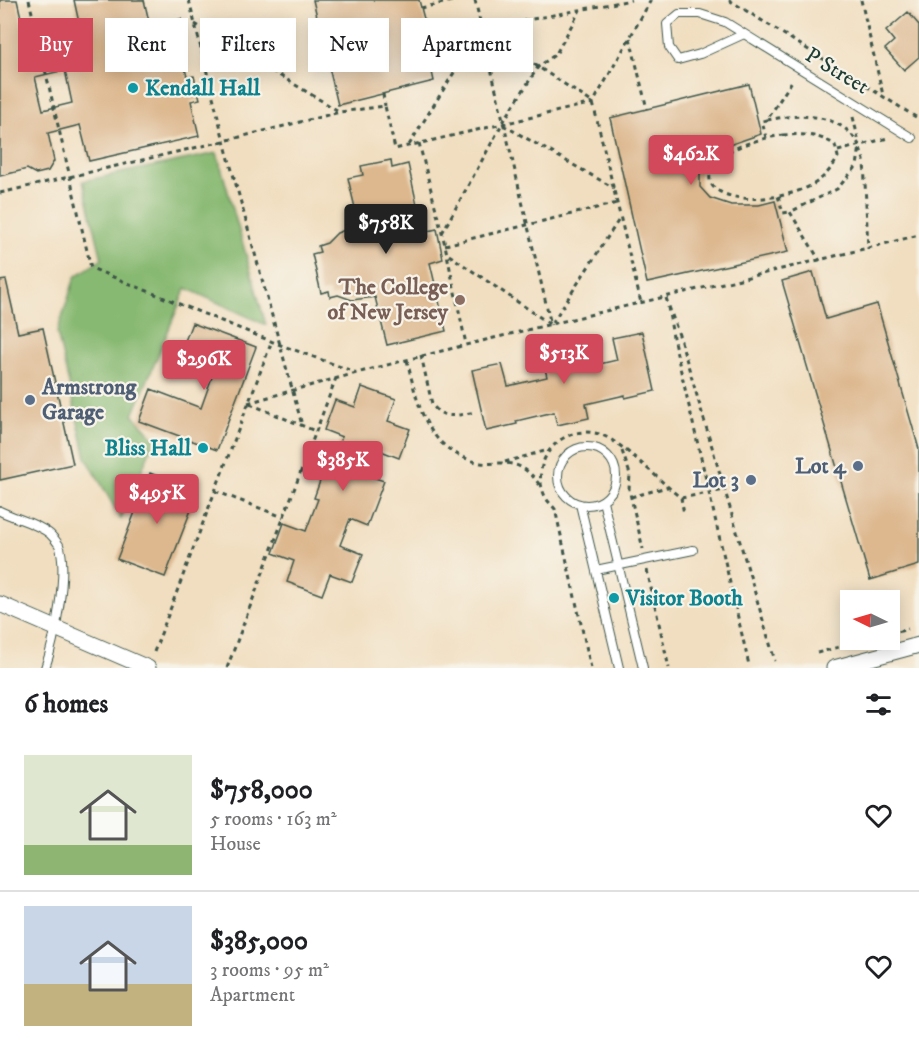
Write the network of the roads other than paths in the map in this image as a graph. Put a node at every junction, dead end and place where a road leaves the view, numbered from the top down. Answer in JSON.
{"nodes":[{"id":1,"x":744,"y":34,"type":"junction"},
{"id":2,"x":912,"y":138,"type":"dead end"},
{"id":3,"x":603,"y":501,"type":"junction"},
{"id":4,"x":579,"y":504,"type":"junction"},
{"id":5,"x":0,"y":511,"type":"edge"},
{"id":6,"x":693,"y":550,"type":"dead end"},
{"id":7,"x":620,"y":566,"type":"junction"},
{"id":8,"x":596,"y":570,"type":"junction"},
{"id":9,"x":0,"y":604,"type":"edge"},
{"id":10,"x":56,"y":628,"type":"junction"},
{"id":11,"x":919,"y":645,"type":"edge"},
{"id":12,"x":45,"y":668,"type":"edge"},
{"id":13,"x":148,"y":668,"type":"edge"},
{"id":14,"x":620,"y":668,"type":"edge"},
{"id":15,"x":643,"y":668,"type":"edge"},
{"id":16,"x":834,"y":668,"type":"edge"}],
"edges":[{"from":1,"to":1,"type":"lane","name":"P Street"},
{"from":1,"to":2,"type":"lane","name":"P Street"},
{"from":3,"to":4,"type":"lane"},
{"from":3,"to":4,"type":"lane"},
{"from":3,"to":7,"type":"lane"},
{"from":4,"to":8,"type":"lane"},
{"from":5,"to":10,"type":"lane"},
{"from":6,"to":7,"type":"lane"},
{"from":7,"to":8,"type":"lane"},
{"from":7,"to":15,"type":"lane"},
{"from":8,"to":14,"type":"lane"},
{"from":9,"to":10,"type":"street"},
{"from":10,"to":12,"type":"lane"},
{"from":10,"to":13,"type":"street"},
{"from":11,"to":16,"type":"street"}]}
